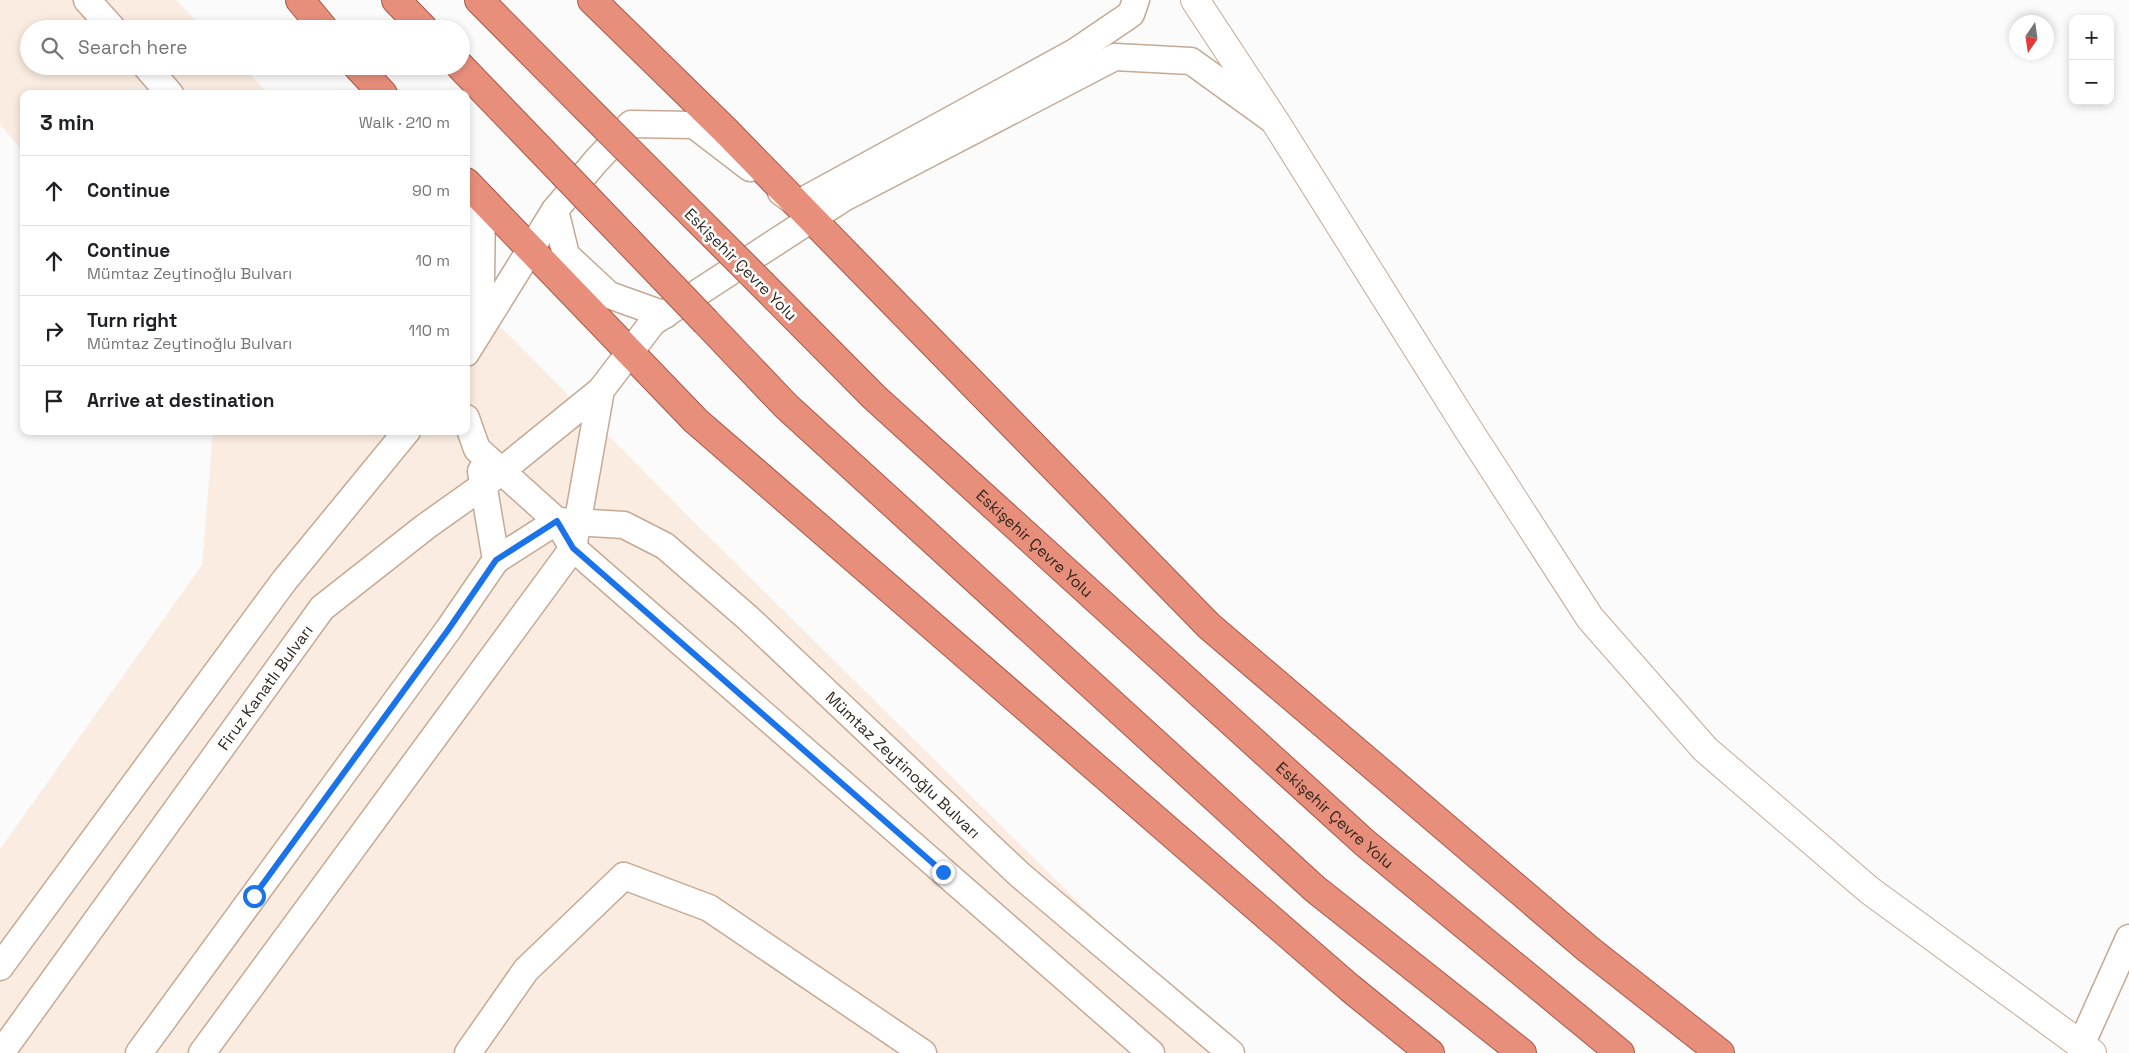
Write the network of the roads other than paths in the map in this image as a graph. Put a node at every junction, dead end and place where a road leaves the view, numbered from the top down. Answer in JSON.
{"nodes":[{"id":1,"x":87,"y":0,"type":"edge"},
{"id":2,"x":300,"y":0,"type":"edge"},
{"id":3,"x":396,"y":0,"type":"edge"},
{"id":4,"x":479,"y":0,"type":"edge"},
{"id":5,"x":592,"y":0,"type":"edge"},
{"id":6,"x":1136,"y":0,"type":"edge"},
{"id":7,"x":1195,"y":0,"type":"edge"},
{"id":8,"x":105,"y":20,"type":"edge"},
{"id":9,"x":317,"y":20,"type":"edge"},
{"id":10,"x":415,"y":20,"type":"edge"},
{"id":11,"x":154,"y":75,"type":"edge"},
{"id":12,"x":365,"y":75,"type":"edge"},
{"id":13,"x":469,"y":75,"type":"edge"},
{"id":14,"x":167,"y":90,"type":"edge"},
{"id":15,"x":379,"y":90,"type":"edge"},
{"id":16,"x":1276,"y":123,"type":"junction"},
{"id":17,"x":474,"y":190,"type":"edge"},
{"id":18,"x":555,"y":210,"type":"junction"},
{"id":19,"x":804,"y":212,"type":"junction"},
{"id":20,"x":531,"y":249,"type":"junction"},
{"id":21,"x":665,"y":315,"type":"junction"},
{"id":22,"x":470,"y":320,"type":"edge"},
{"id":23,"x":470,"y":347,"type":"edge"},
{"id":24,"x":630,"y":352,"type":"junction"},
{"id":25,"x":601,"y":390,"type":"junction"},
{"id":26,"x":404,"y":435,"type":"edge"},
{"id":27,"x":471,"y":440,"type":"edge"},
{"id":28,"x":493,"y":478,"type":"junction"},
{"id":29,"x":567,"y":521,"type":"junction"},
{"id":30,"x":573,"y":548,"type":"junction"},
{"id":31,"x":496,"y":560,"type":"junction"},
{"id":32,"x":2129,"y":938,"type":"edge"},
{"id":33,"x":0,"y":967,"type":"edge"},
{"id":34,"x":2087,"y":1049,"type":"edge"},
{"id":35,"x":1,"y":1053,"type":"edge"},
{"id":36,"x":139,"y":1053,"type":"edge"},
{"id":37,"x":202,"y":1053,"type":"edge"},
{"id":38,"x":468,"y":1053,"type":"edge"},
{"id":39,"x":923,"y":1053,"type":"edge"},
{"id":40,"x":1151,"y":1053,"type":"edge"},
{"id":41,"x":1231,"y":1053,"type":"edge"},
{"id":42,"x":1430,"y":1053,"type":"edge"},
{"id":43,"x":1522,"y":1053,"type":"edge"},
{"id":44,"x":1620,"y":1053,"type":"edge"},
{"id":45,"x":1720,"y":1053,"type":"edge"}],
"edges":[{"from":1,"to":8,"type":"street"},
{"from":2,"to":9,"type":"highway"},
{"from":3,"to":10,"type":"highway"},
{"from":4,"to":44,"type":"highway","name":"Eskişehir Çevre Yolu","bridge":true},
{"from":5,"to":19,"type":"highway"},
{"from":6,"to":19,"type":"street"},
{"from":7,"to":16,"type":"street"},
{"from":11,"to":14,"type":"street"},
{"from":12,"to":15,"type":"highway"},
{"from":13,"to":43,"type":"highway","bridge":true},
{"from":16,"to":19,"type":"street"},
{"from":16,"to":34,"type":"street"},
{"from":17,"to":20,"type":"highway"},
{"from":17,"to":22,"type":"street"},
{"from":18,"to":19,"type":"street"},
{"from":18,"to":20,"type":"street"},
{"from":18,"to":21,"type":"street"},
{"from":19,"to":21,"type":"street"},
{"from":19,"to":45,"type":"highway"},
{"from":20,"to":23,"type":"street"},
{"from":20,"to":24,"type":"highway"},
{"from":21,"to":24,"type":"street"},
{"from":24,"to":25,"type":"street"},
{"from":24,"to":42,"type":"highway"},
{"from":25,"to":28,"type":"street","name":"Firuz Kanatlı Bulvarı"},
{"from":25,"to":29,"type":"street"},
{"from":26,"to":33,"type":"street"},
{"from":27,"to":28,"type":"street"},
{"from":28,"to":29,"type":"street"},
{"from":28,"to":31,"type":"street"},
{"from":28,"to":35,"type":"street","name":"Firuz Kanatlı Bulvarı"},
{"from":29,"to":30,"type":"street"},
{"from":29,"to":31,"type":"street"},
{"from":29,"to":41,"type":"street","name":"Mümtaz Zeytinoğlu Bulvarı"},
{"from":30,"to":37,"type":"street"},
{"from":30,"to":40,"type":"street"},
{"from":31,"to":36,"type":"street"},
{"from":32,"to":34,"type":"street"},
{"from":38,"to":39,"type":"street"}]}
